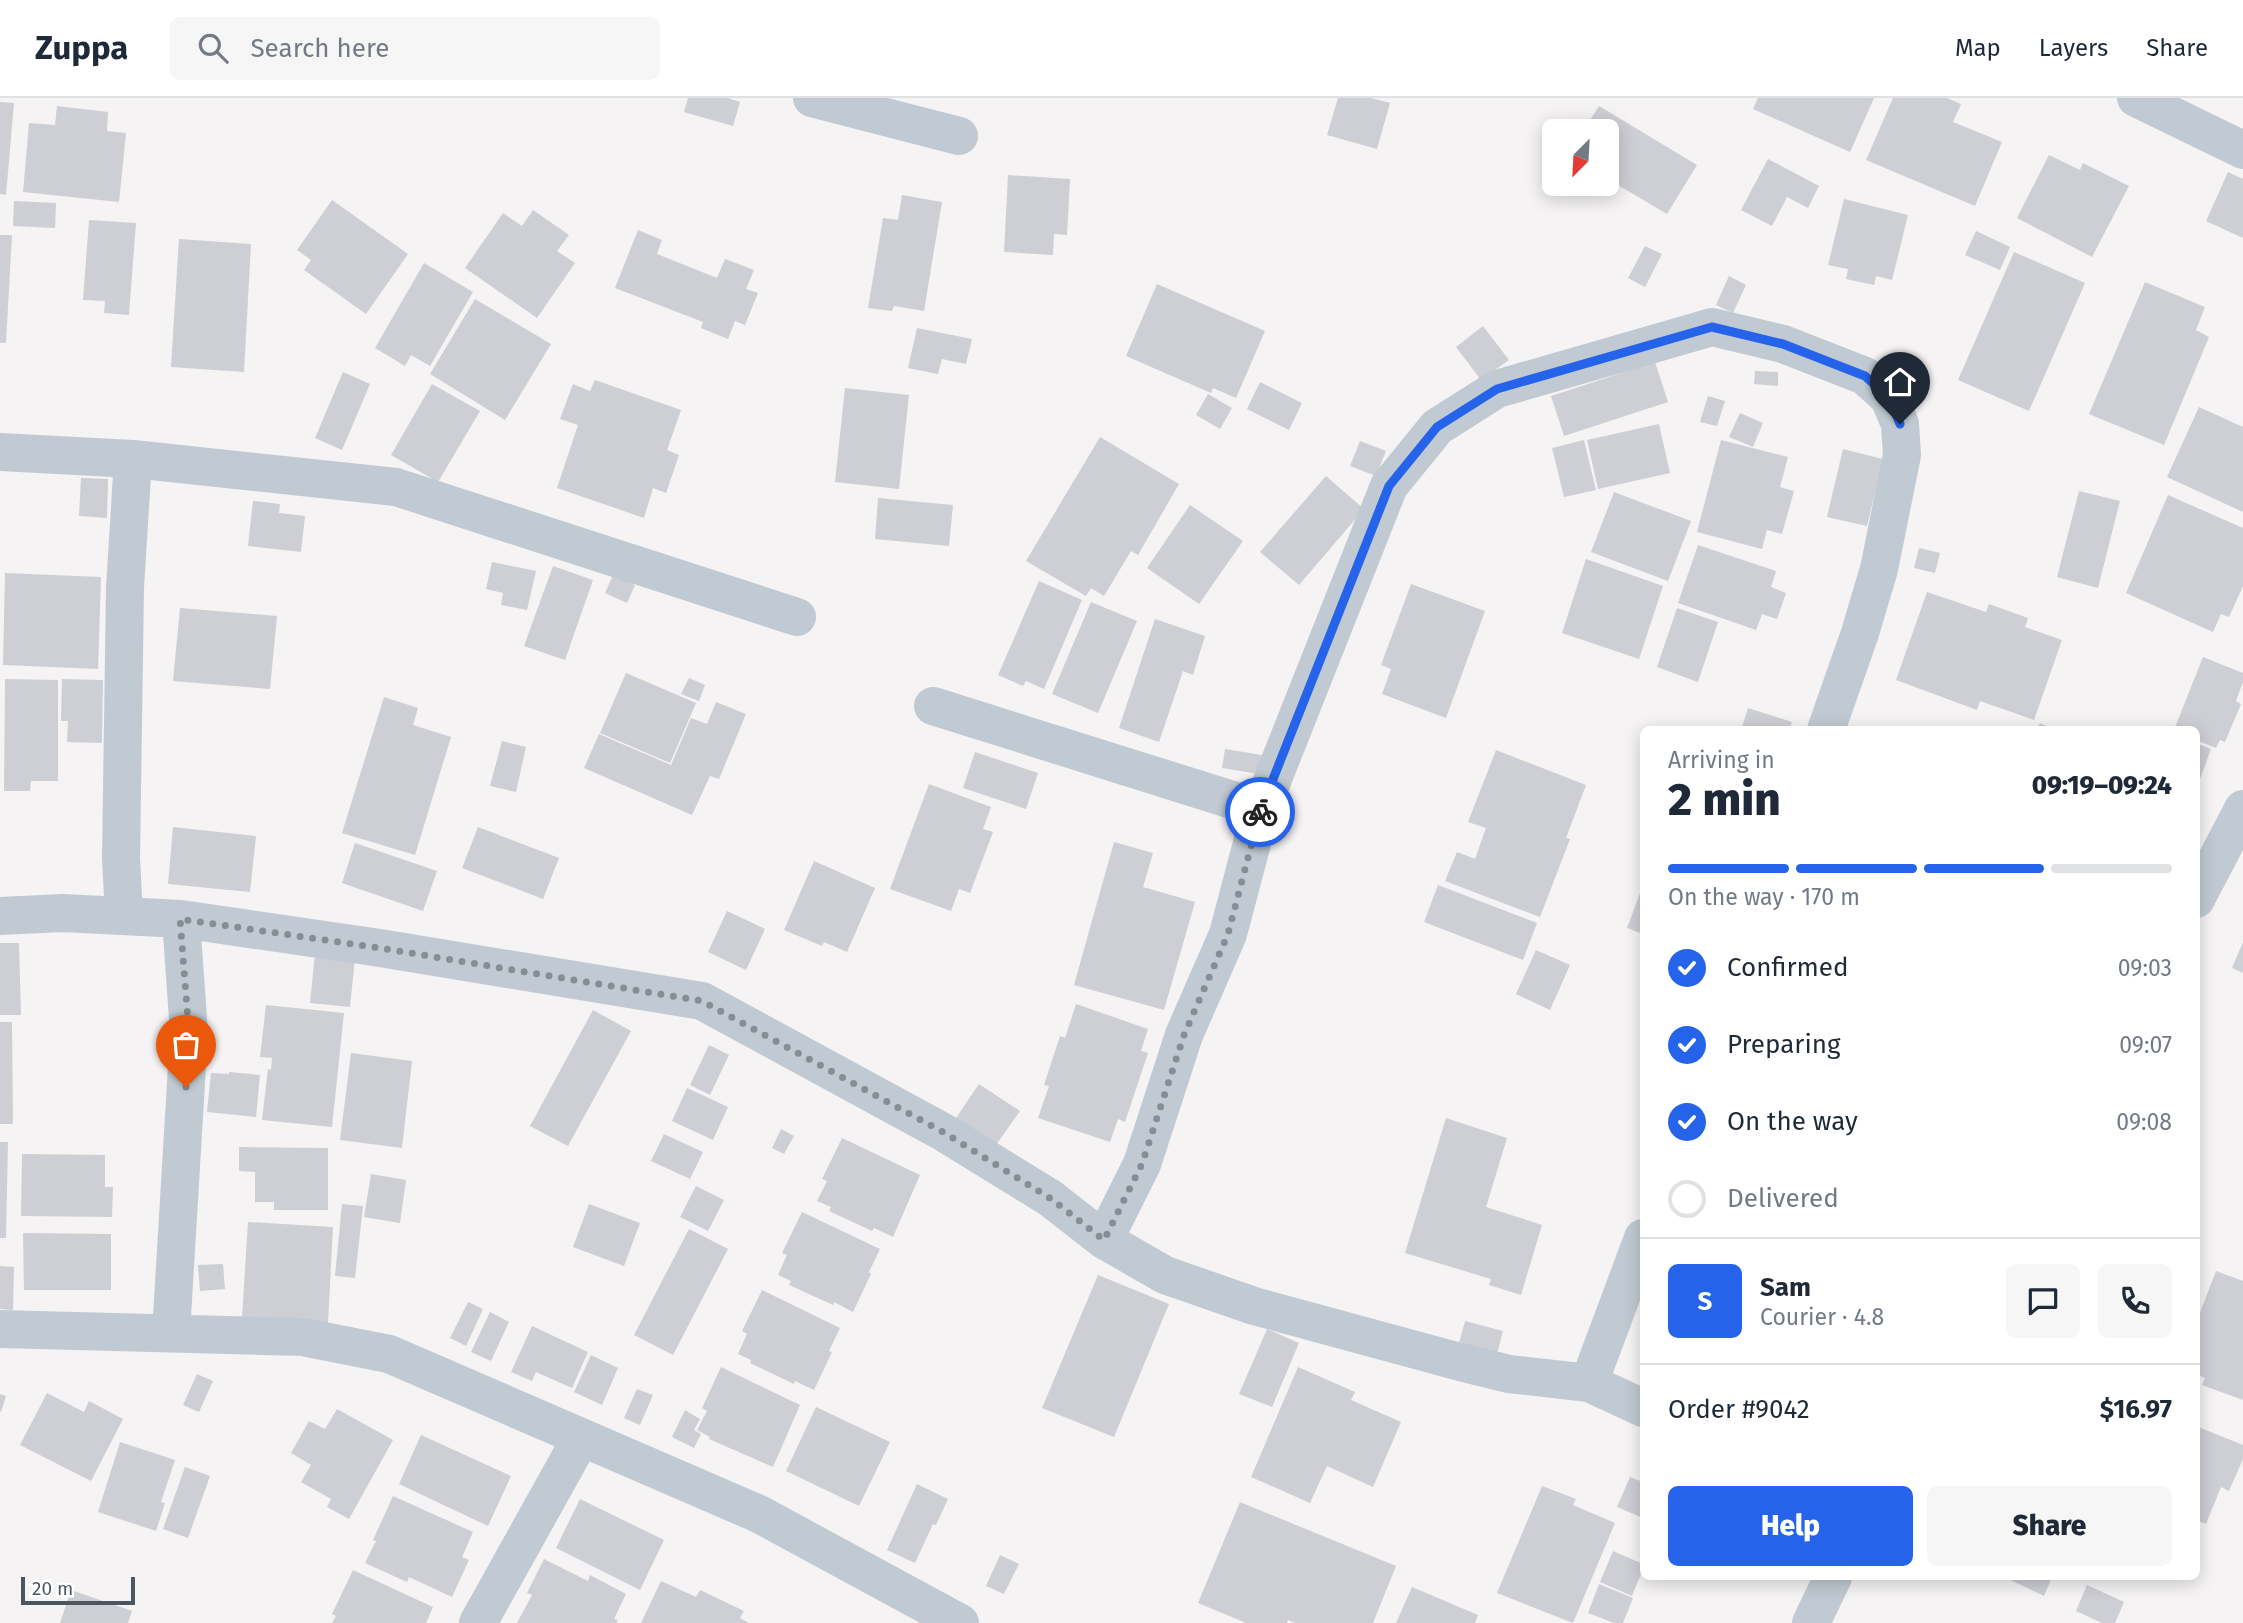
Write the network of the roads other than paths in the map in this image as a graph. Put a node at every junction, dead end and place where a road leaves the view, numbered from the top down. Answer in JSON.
{"nodes":[{"id":1,"x":812,"y":98,"type":"edge"},
{"id":2,"x":2136,"y":98,"type":"edge"},
{"id":3,"x":959,"y":136,"type":"dead end"},
{"id":4,"x":2243,"y":150,"type":"edge"},
{"id":5,"x":0,"y":452,"type":"edge"},
{"id":6,"x":133,"y":459,"type":"junction"},
{"id":7,"x":797,"y":617,"type":"dead end"},
{"id":8,"x":933,"y":706,"type":"dead end"},
{"id":9,"x":1827,"y":726,"type":"edge"},
{"id":10,"x":1261,"y":809,"type":"junction"},
{"id":11,"x":2243,"y":809,"type":"edge"},
{"id":12,"x":2200,"y":891,"type":"edge"},
{"id":13,"x":0,"y":916,"type":"edge"},
{"id":14,"x":124,"y":916,"type":"junction"},
{"id":15,"x":180,"y":919,"type":"junction"},
{"id":16,"x":1104,"y":1240,"type":"junction"},
{"id":17,"x":1640,"y":1246,"type":"edge"},
{"id":18,"x":0,"y":1329,"type":"edge"},
{"id":19,"x":171,"y":1333,"type":"junction"},
{"id":20,"x":1589,"y":1383,"type":"junction"},
{"id":21,"x":1640,"y":1407,"type":"edge"},
{"id":22,"x":580,"y":1438,"type":"junction"},
{"id":23,"x":1832,"y":1580,"type":"edge"},
{"id":24,"x":478,"y":1623,"type":"edge"},
{"id":25,"x":958,"y":1623,"type":"edge"},
{"id":26,"x":1811,"y":1623,"type":"edge"}],
"edges":[{"from":1,"to":3,"type":"street"},
{"from":2,"to":4,"type":"street"},
{"from":5,"to":6,"type":"street"},
{"from":6,"to":7,"type":"street"},
{"from":6,"to":14,"type":"street"},
{"from":8,"to":10,"type":"street"},
{"from":9,"to":10,"type":"street"},
{"from":10,"to":16,"type":"street"},
{"from":11,"to":12,"type":"street"},
{"from":13,"to":14,"type":"street"},
{"from":14,"to":15,"type":"street"},
{"from":15,"to":16,"type":"street"},
{"from":15,"to":19,"type":"street"},
{"from":16,"to":20,"type":"street"},
{"from":17,"to":20,"type":"street"},
{"from":18,"to":19,"type":"street"},
{"from":19,"to":22,"type":"street"},
{"from":20,"to":21,"type":"street"},
{"from":22,"to":24,"type":"street"},
{"from":22,"to":25,"type":"street"},
{"from":23,"to":26,"type":"street"}]}
